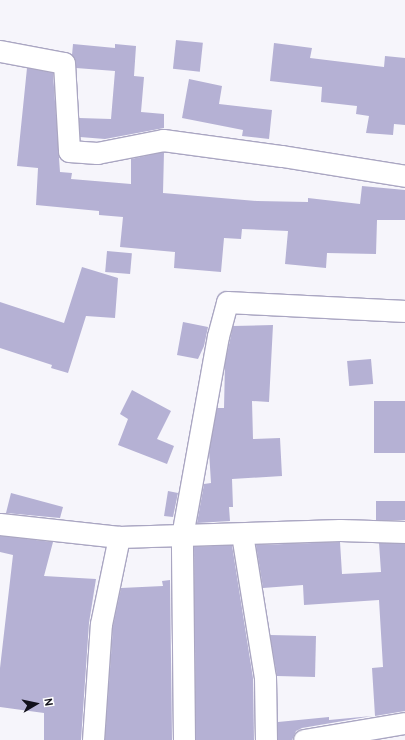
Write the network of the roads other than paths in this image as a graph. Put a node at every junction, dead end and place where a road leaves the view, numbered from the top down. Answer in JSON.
{"nodes":[{"id":1,"x":0,"y":51,"type":"edge"},
{"id":2,"x":405,"y":176,"type":"edge"},
{"id":3,"x":405,"y":311,"type":"edge"},
{"id":4,"x":0,"y":524,"type":"edge"},
{"id":5,"x":405,"y":532,"type":"edge"},
{"id":6,"x":242,"y":534,"type":"junction"},
{"id":7,"x":182,"y":536,"type":"junction"},
{"id":8,"x":119,"y":537,"type":"junction"},
{"id":9,"x":405,"y":723,"type":"edge"},
{"id":10,"x":93,"y":740,"type":"edge"},
{"id":11,"x":184,"y":740,"type":"edge"},
{"id":12,"x":266,"y":740,"type":"edge"},
{"id":13,"x":304,"y":740,"type":"edge"}],
"edges":[{"from":1,"to":2,"type":"street"},
{"from":3,"to":7,"type":"street"},
{"from":4,"to":8,"type":"street"},
{"from":5,"to":6,"type":"street"},
{"from":6,"to":7,"type":"street"},
{"from":6,"to":12,"type":"street"},
{"from":7,"to":8,"type":"street"},
{"from":7,"to":11,"type":"street"},
{"from":8,"to":10,"type":"street"},
{"from":9,"to":13,"type":"street"}]}
